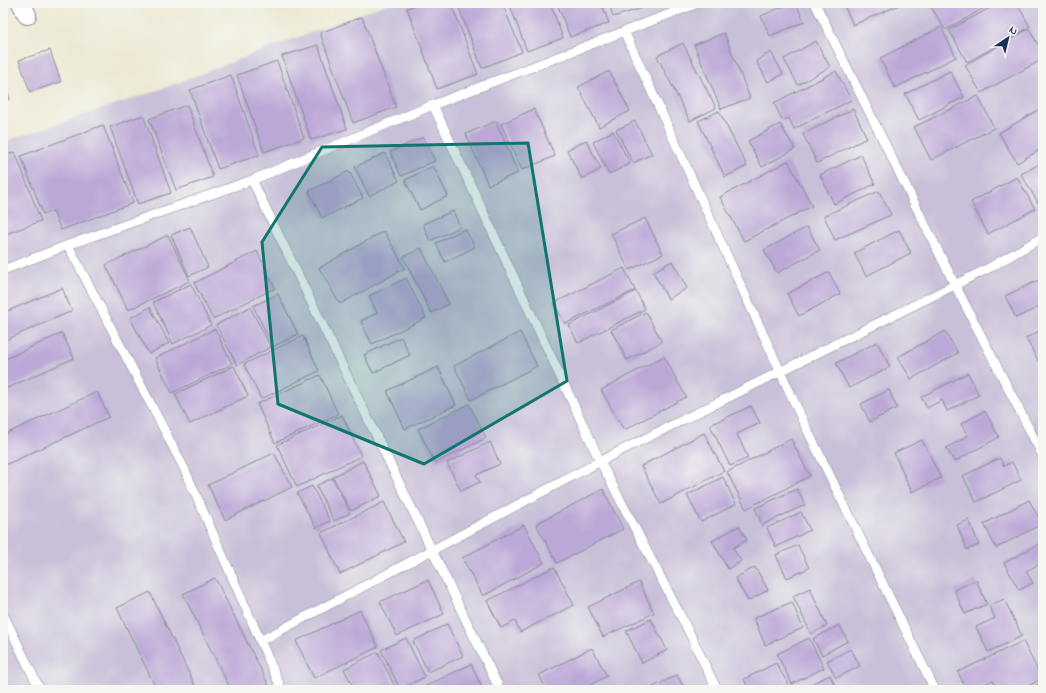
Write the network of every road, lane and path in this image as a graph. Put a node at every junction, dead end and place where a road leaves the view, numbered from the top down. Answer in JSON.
{"nodes":[{"id":1,"x":698,"y":3,"type":"edge"},
{"id":2,"x":815,"y":3,"type":"edge"},
{"id":3,"x":624,"y":31,"type":"junction"},
{"id":4,"x":433,"y":105,"type":"junction"},
{"id":5,"x":252,"y":180,"type":"junction"},
{"id":6,"x":1043,"y":237,"type":"edge"},
{"id":7,"x":68,"y":245,"type":"junction"},
{"id":8,"x":3,"y":270,"type":"edge"},
{"id":9,"x":955,"y":285,"type":"junction"},
{"id":10,"x":779,"y":370,"type":"junction"},
{"id":11,"x":1043,"y":456,"type":"edge"},
{"id":12,"x":600,"y":461,"type":"junction"},
{"id":13,"x":432,"y":550,"type":"junction"},
{"id":14,"x":3,"y":614,"type":"edge"},
{"id":15,"x":260,"y":641,"type":"junction"},
{"id":16,"x":40,"y":690,"type":"edge"},
{"id":17,"x":282,"y":690,"type":"edge"},
{"id":18,"x":500,"y":690,"type":"edge"},
{"id":19,"x":717,"y":690,"type":"edge"},
{"id":20,"x":935,"y":690,"type":"edge"}],
"edges":[{"from":1,"to":3,"type":"lane"},
{"from":2,"to":9,"type":"lane"},
{"from":3,"to":4,"type":"lane"},
{"from":3,"to":10,"type":"lane"},
{"from":4,"to":5,"type":"lane"},
{"from":4,"to":12,"type":"lane"},
{"from":5,"to":7,"type":"lane"},
{"from":5,"to":13,"type":"lane"},
{"from":6,"to":9,"type":"lane"},
{"from":7,"to":8,"type":"lane"},
{"from":7,"to":15,"type":"lane"},
{"from":9,"to":10,"type":"lane"},
{"from":9,"to":11,"type":"lane"},
{"from":10,"to":12,"type":"lane"},
{"from":10,"to":20,"type":"lane"},
{"from":12,"to":13,"type":"lane"},
{"from":12,"to":19,"type":"lane"},
{"from":13,"to":15,"type":"lane"},
{"from":13,"to":18,"type":"lane"},
{"from":14,"to":16,"type":"lane"},
{"from":15,"to":17,"type":"lane"}]}
